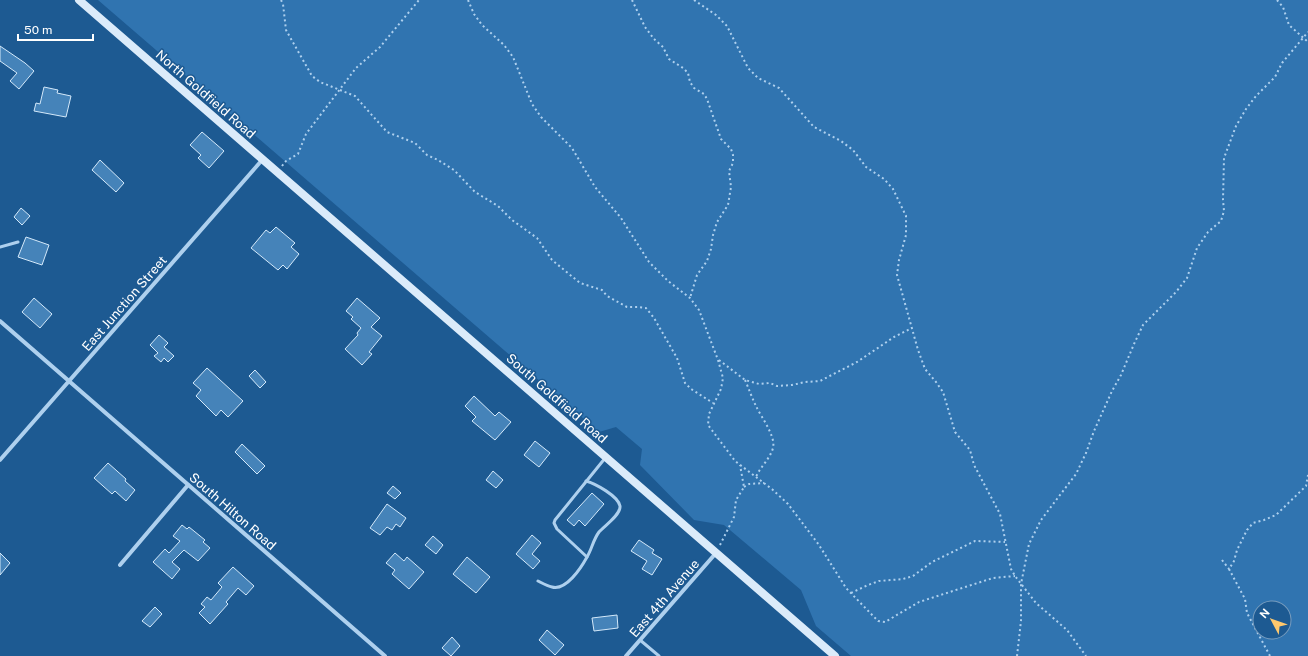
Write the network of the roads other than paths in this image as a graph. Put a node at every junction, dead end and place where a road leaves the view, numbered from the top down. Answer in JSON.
{"nodes":[{"id":1,"x":79,"y":0,"type":"edge"},
{"id":2,"x":262,"y":159,"type":"junction"},
{"id":3,"x":18,"y":242,"type":"dead end"},
{"id":4,"x":0,"y":247,"type":"edge"},
{"id":5,"x":0,"y":322,"type":"edge"},
{"id":6,"x":69,"y":381,"type":"junction"},
{"id":7,"x":606,"y":457,"type":"junction"},
{"id":8,"x":0,"y":460,"type":"edge"},
{"id":9,"x":586,"y":481,"type":"junction"},
{"id":10,"x":188,"y":485,"type":"junction"},
{"id":11,"x":716,"y":553,"type":"junction"},
{"id":12,"x":587,"y":557,"type":"junction"},
{"id":13,"x":120,"y":565,"type":"dead end"},
{"id":14,"x":538,"y":580,"type":"dead end"},
{"id":15,"x":640,"y":640,"type":"junction"},
{"id":16,"x":385,"y":656,"type":"edge"},
{"id":17,"x":626,"y":656,"type":"edge"},
{"id":18,"x":659,"y":656,"type":"edge"},
{"id":19,"x":835,"y":656,"type":"edge"}],
"edges":[{"from":1,"to":2,"type":"main road","name":"North Goldfield Road"},
{"from":2,"to":6,"type":"street","name":"East Junction Street"},
{"from":2,"to":7,"type":"main road","name":"South Goldfield Road"},
{"from":3,"to":4,"type":"lane"},
{"from":5,"to":6,"type":"street","name":"South Hilton Road"},
{"from":6,"to":8,"type":"street","name":"East Junction Street"},
{"from":6,"to":10,"type":"street","name":"South Hilton Road"},
{"from":7,"to":9,"type":"lane"},
{"from":7,"to":11,"type":"main road","name":"South Goldfield Road"},
{"from":9,"to":12,"type":"lane"},
{"from":9,"to":12,"type":"lane"},
{"from":10,"to":13,"type":"street"},
{"from":10,"to":16,"type":"street","name":"South Hilton Road"},
{"from":11,"to":15,"type":"street","name":"East 4th Avenue"},
{"from":11,"to":19,"type":"main road","name":"South Goldfield Road"},
{"from":12,"to":14,"type":"lane"},
{"from":15,"to":17,"type":"street","name":"East 4th Avenue"},
{"from":15,"to":18,"type":"lane"}]}
